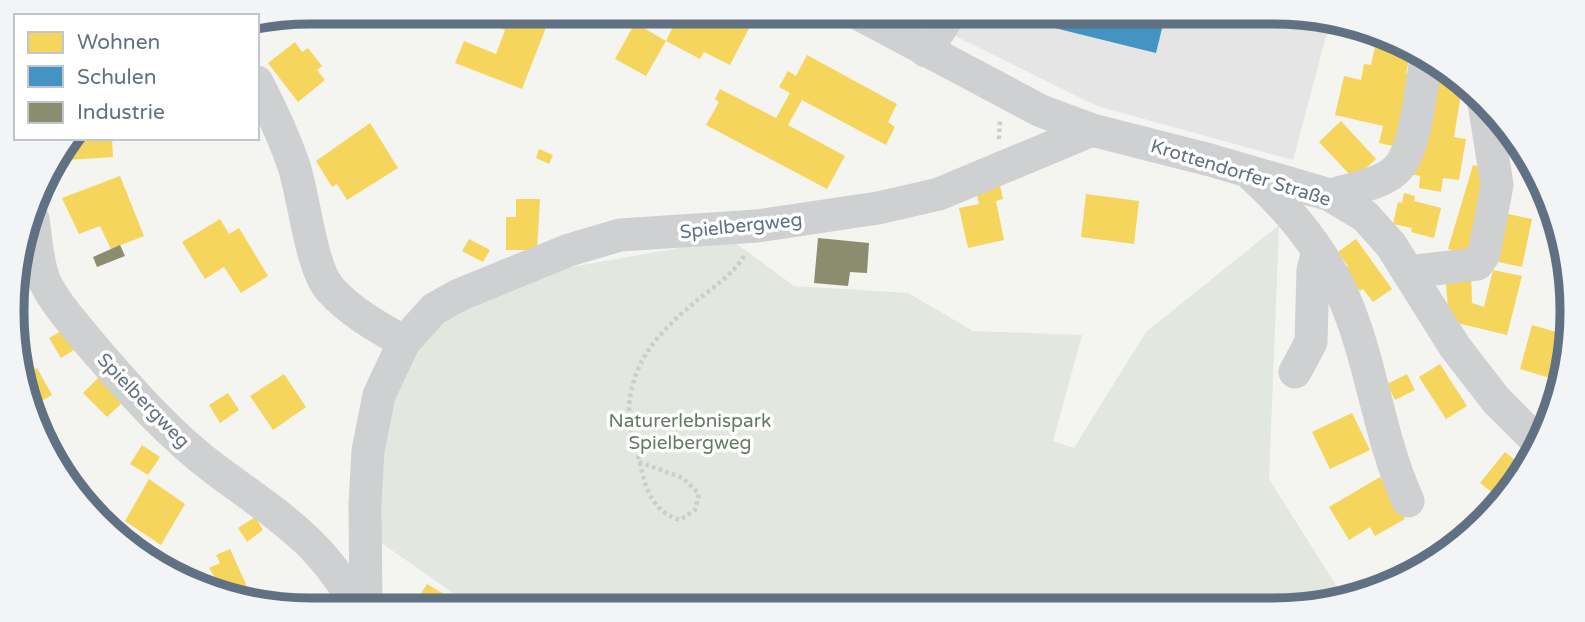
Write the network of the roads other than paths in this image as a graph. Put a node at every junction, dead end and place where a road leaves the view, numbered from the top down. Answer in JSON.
{"nodes":[{"id":1,"x":877,"y":24,"type":"edge"},
{"id":2,"x":943,"y":24,"type":"edge"},
{"id":3,"x":926,"y":51,"type":"junction"},
{"id":4,"x":1425,"y":68,"type":"edge"},
{"id":5,"x":259,"y":86,"type":"edge"},
{"id":6,"x":1487,"y":119,"type":"edge"},
{"id":7,"x":1092,"y":130,"type":"junction"},
{"id":8,"x":1247,"y":170,"type":"junction"},
{"id":9,"x":1330,"y":195,"type":"junction"},
{"id":10,"x":35,"y":233,"type":"edge"},
{"id":11,"x":1321,"y":256,"type":"junction"},
{"id":12,"x":1408,"y":272,"type":"junction"},
{"id":13,"x":404,"y":342,"type":"junction"},
{"id":14,"x":1295,"y":372,"type":"dead end"},
{"id":15,"x":1532,"y":436,"type":"edge"},
{"id":16,"x":1408,"y":501,"type":"dead end"},
{"id":17,"x":352,"y":598,"type":"edge"},
{"id":18,"x":366,"y":598,"type":"edge"}],
"edges":[{"from":1,"to":3,"type":"street","name":"Krottendorfer Straße"},
{"from":2,"to":3,"type":"street"},
{"from":3,"to":7,"type":"street","name":"Krottendorfer Straße"},
{"from":4,"to":9,"type":"street"},
{"from":5,"to":13,"type":"street"},
{"from":6,"to":12,"type":"street"},
{"from":7,"to":8,"type":"street","name":"Krottendorfer Straße"},
{"from":7,"to":13,"type":"street","name":"Spielbergweg"},
{"from":8,"to":9,"type":"street","name":"Krottendorfer Straße"},
{"from":8,"to":11,"type":"street"},
{"from":9,"to":12,"type":"street","name":"Krottendorfer Straße"},
{"from":10,"to":17,"type":"street","name":"Spielbergweg"},
{"from":11,"to":14,"type":"street"},
{"from":11,"to":16,"type":"street"},
{"from":12,"to":15,"type":"street","name":"Krottendorfer Straße"},
{"from":13,"to":18,"type":"street","name":"Spielbergweg"}]}
